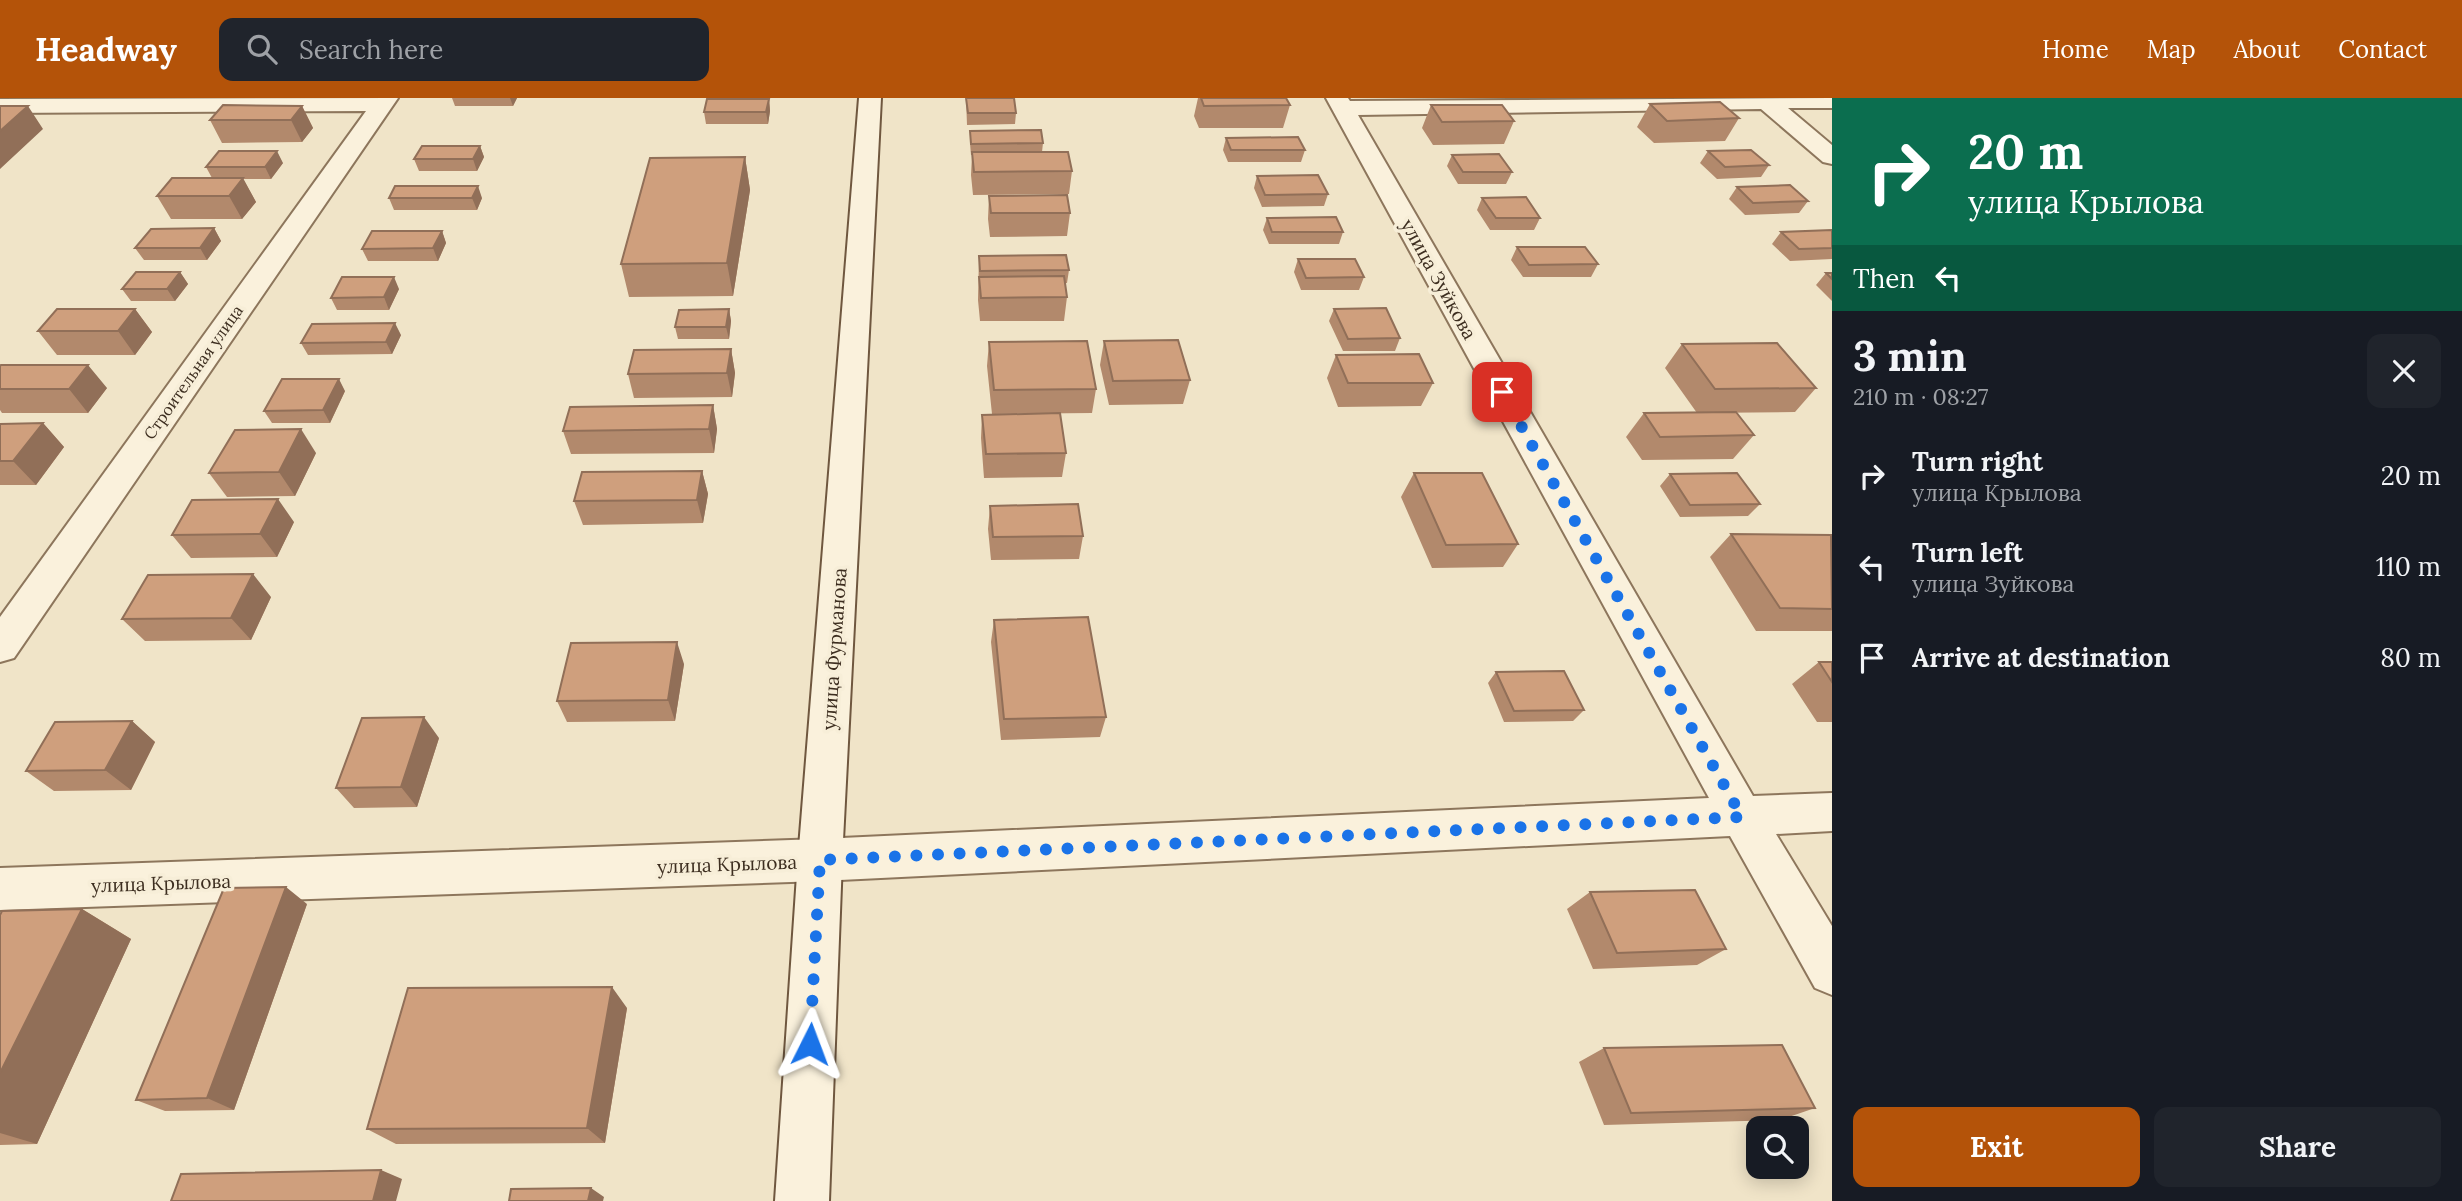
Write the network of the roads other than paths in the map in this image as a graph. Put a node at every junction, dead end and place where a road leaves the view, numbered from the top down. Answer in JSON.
{"nodes":[{"id":1,"x":870,"y":98,"type":"edge"},
{"id":2,"x":1765,"y":100,"type":"edge"},
{"id":3,"x":384,"y":101,"type":"edge"},
{"id":4,"x":1832,"y":101,"type":"edge"},
{"id":5,"x":1340,"y":103,"type":"edge"},
{"id":6,"x":0,"y":106,"type":"edge"},
{"id":7,"x":1832,"y":157,"type":"edge"},
{"id":8,"x":0,"y":647,"type":"edge"},
{"id":9,"x":1832,"y":812,"type":"edge"},
{"id":10,"x":1742,"y":817,"type":"junction"},
{"id":11,"x":820,"y":860,"type":"junction"},
{"id":12,"x":0,"y":889,"type":"edge"},
{"id":13,"x":1832,"y":971,"type":"edge"},
{"id":14,"x":802,"y":1201,"type":"edge"}],
"edges":[{"from":1,"to":11,"type":"street","name":"улица Фурманова"},
{"from":2,"to":4,"type":"street"},
{"from":2,"to":5,"type":"street"},
{"from":2,"to":7,"type":"street"},
{"from":3,"to":6,"type":"street"},
{"from":3,"to":8,"type":"street","name":"Строительная улица"},
{"from":5,"to":10,"type":"street","name":"улица Зуйкова"},
{"from":9,"to":10,"type":"street","name":"улица Крылова"},
{"from":10,"to":11,"type":"street","name":"улица Крылова"},
{"from":10,"to":13,"type":"street","name":"улица Зуйкова"},
{"from":11,"to":12,"type":"street","name":"улица Крылова"},
{"from":11,"to":14,"type":"street","name":"улица Фурманова"}]}
